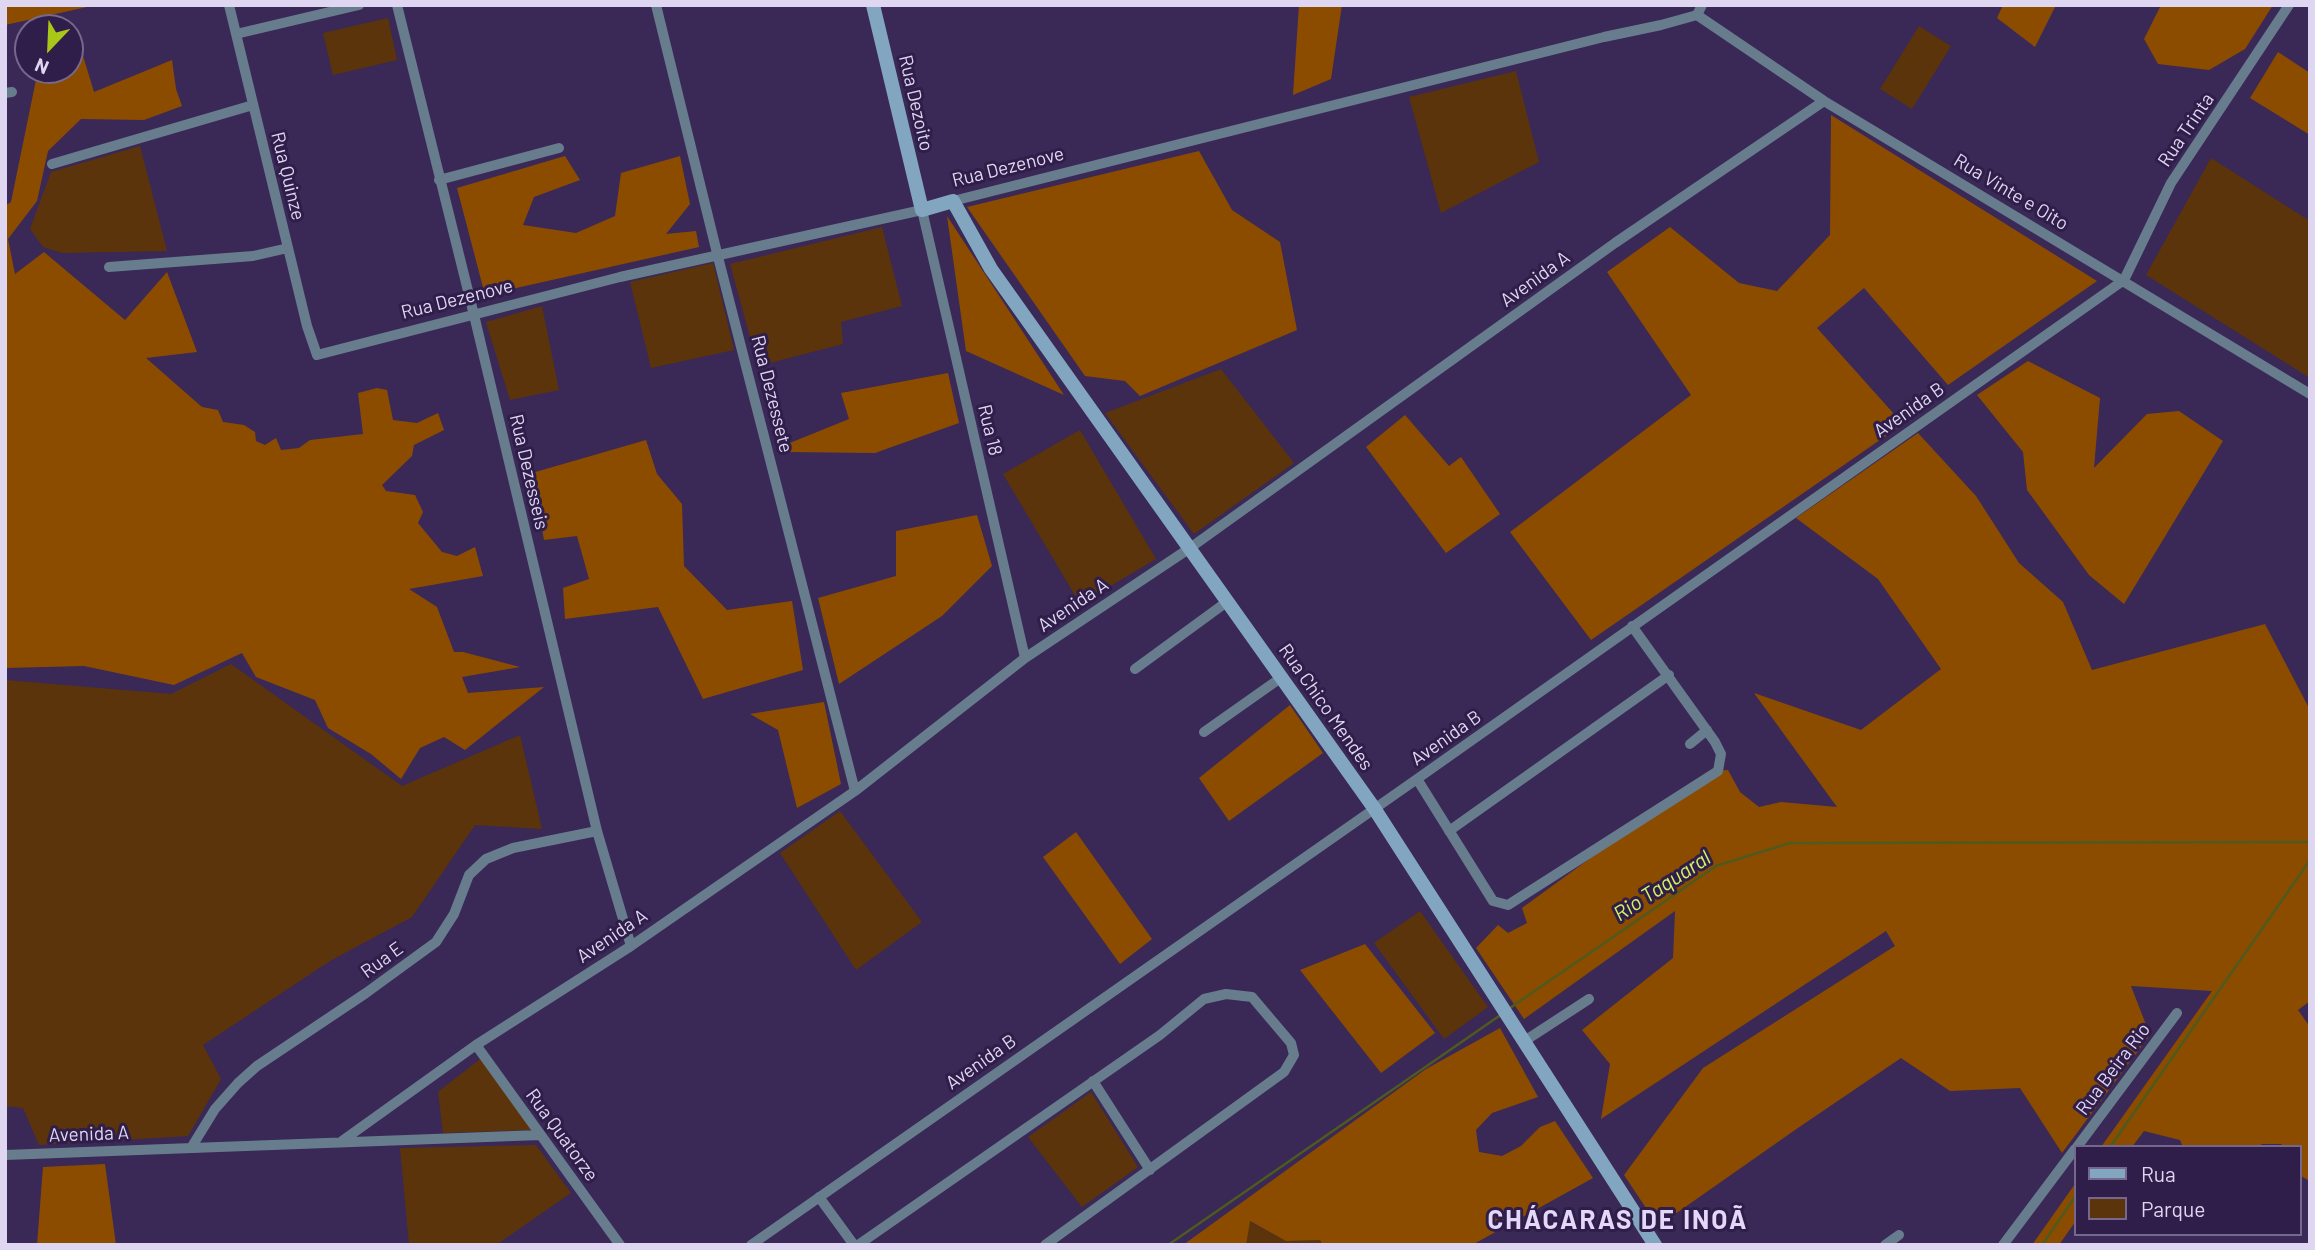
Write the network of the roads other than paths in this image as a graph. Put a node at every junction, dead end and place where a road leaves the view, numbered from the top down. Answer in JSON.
{"nodes":[{"id":1,"x":229,"y":5,"type":"edge"},
{"id":2,"x":359,"y":5,"type":"edge"},
{"id":3,"x":397,"y":5,"type":"edge"},
{"id":4,"x":656,"y":5,"type":"edge"},
{"id":5,"x":873,"y":5,"type":"edge"},
{"id":6,"x":2289,"y":5,"type":"edge"},
{"id":7,"x":1699,"y":10,"type":"edge"},
{"id":8,"x":236,"y":34,"type":"junction"},
{"id":9,"x":1824,"y":101,"type":"junction"},
{"id":10,"x":253,"y":105,"type":"junction"},
{"id":11,"x":559,"y":148,"type":"dead end"},
{"id":12,"x":52,"y":164,"type":"dead end"},
{"id":13,"x":439,"y":180,"type":"junction"},
{"id":14,"x":953,"y":201,"type":"junction"},
{"id":15,"x":922,"y":210,"type":"junction"},
{"id":16,"x":288,"y":248,"type":"junction"},
{"id":17,"x":718,"y":257,"type":"junction"},
{"id":18,"x":109,"y":267,"type":"dead end"},
{"id":19,"x":2124,"y":280,"type":"junction"},
{"id":20,"x":474,"y":315,"type":"junction"},
{"id":21,"x":317,"y":355,"type":"joint"},
{"id":22,"x":2310,"y":394,"type":"edge"},
{"id":23,"x":1190,"y":548,"type":"junction"},
{"id":24,"x":1228,"y":601,"type":"junction"},
{"id":25,"x":1632,"y":626,"type":"junction"},
{"id":26,"x":1025,"y":659,"type":"junction"},
{"id":27,"x":1135,"y":669,"type":"dead end"},
{"id":28,"x":1669,"y":675,"type":"junction"},
{"id":29,"x":1282,"y":677,"type":"junction"},
{"id":30,"x":1707,"y":730,"type":"junction"},
{"id":31,"x":1203,"y":732,"type":"dead end"},
{"id":32,"x":1690,"y":744,"type":"dead end"},
{"id":33,"x":1417,"y":779,"type":"junction"},
{"id":34,"x":855,"y":791,"type":"junction"},
{"id":35,"x":1374,"y":808,"type":"junction"},
{"id":36,"x":597,"y":831,"type":"junction"},
{"id":37,"x":1449,"y":831,"type":"junction"},
{"id":38,"x":631,"y":946,"type":"junction"},
{"id":39,"x":1589,"y":999,"type":"dead end"},
{"id":40,"x":2177,"y":1013,"type":"dead end"},
{"id":41,"x":1523,"y":1042,"type":"junction"},
{"id":42,"x":476,"y":1045,"type":"junction"},
{"id":43,"x":1093,"y":1081,"type":"junction"},
{"id":44,"x":540,"y":1135,"type":"junction"},
{"id":45,"x":342,"y":1141,"type":"junction"},
{"id":46,"x":2078,"y":1145,"type":"edge"},
{"id":47,"x":191,"y":1148,"type":"junction"},
{"id":48,"x":2074,"y":1151,"type":"edge"},
{"id":49,"x":5,"y":1155,"type":"edge"},
{"id":50,"x":1150,"y":1170,"type":"junction"},
{"id":51,"x":819,"y":1197,"type":"junction"},
{"id":52,"x":1899,"y":1236,"type":"dead end"},
{"id":53,"x":620,"y":1245,"type":"edge"},
{"id":54,"x":751,"y":1245,"type":"edge"},
{"id":55,"x":856,"y":1245,"type":"edge"},
{"id":56,"x":1045,"y":1245,"type":"edge"},
{"id":57,"x":1655,"y":1245,"type":"edge"},
{"id":58,"x":1885,"y":1245,"type":"edge"},
{"id":59,"x":2003,"y":1245,"type":"edge"}],
"edges":[{"from":1,"to":8,"type":"street","name":"Rua Quinze"},
{"from":2,"to":8,"type":"street"},
{"from":3,"to":13,"type":"street","name":"Rua Dezesseis"},
{"from":4,"to":17,"type":"street","name":"Rua Dezessete"},
{"from":5,"to":15,"type":"main road","name":"Rua Dezoito"},
{"from":6,"to":19,"type":"street","name":"Rua Trinta"},
{"from":7,"to":9,"type":"street","name":"Rua Vinte e Oito"},
{"from":7,"to":14,"type":"street","name":"Rua Dezenove"},
{"from":8,"to":10,"type":"street","name":"Rua Quinze"},
{"from":9,"to":19,"type":"street","name":"Rua Vinte e Oito"},
{"from":9,"to":23,"type":"street","name":"Avenida A"},
{"from":10,"to":12,"type":"street"},
{"from":10,"to":16,"type":"street","name":"Rua Quinze"},
{"from":11,"to":13,"type":"street"},
{"from":13,"to":20,"type":"street","name":"Rua Dezesseis"},
{"from":14,"to":15,"type":"main road","name":"Rua Dezenove"},
{"from":14,"to":23,"type":"main road","name":"Rua Chico Mendes"},
{"from":15,"to":17,"type":"street","name":"Rua Dezenove"},
{"from":15,"to":26,"type":"street","name":"Rua 18"},
{"from":16,"to":18,"type":"street"},
{"from":16,"to":21,"type":"street","name":"Rua Quinze"},
{"from":17,"to":20,"type":"street","name":"Rua Dezenove"},
{"from":17,"to":34,"type":"street","name":"Rua Dezessete"},
{"from":19,"to":22,"type":"street","name":"Rua Vinte e Oito"},
{"from":19,"to":25,"type":"street","name":"Avenida B"},
{"from":20,"to":21,"type":"street","name":"Rua Dezenove"},
{"from":20,"to":36,"type":"street","name":"Rua Dezesseis"},
{"from":23,"to":24,"type":"main road","name":"Rua Chico Mendes"},
{"from":23,"to":26,"type":"street","name":"Avenida A"},
{"from":24,"to":27,"type":"street"},
{"from":24,"to":29,"type":"main road","name":"Rua Chico Mendes"},
{"from":25,"to":28,"type":"street"},
{"from":25,"to":33,"type":"street","name":"Avenida B"},
{"from":26,"to":34,"type":"street","name":"Avenida A"},
{"from":28,"to":30,"type":"street"},
{"from":28,"to":37,"type":"street"},
{"from":29,"to":31,"type":"street"},
{"from":29,"to":35,"type":"main road","name":"Rua Chico Mendes"},
{"from":30,"to":32,"type":"street"},
{"from":30,"to":37,"type":"street"},
{"from":33,"to":35,"type":"street","name":"Avenida B"},
{"from":33,"to":37,"type":"street"},
{"from":34,"to":38,"type":"street","name":"Avenida A"},
{"from":35,"to":41,"type":"main road","name":"Rua Chico Mendes"},
{"from":35,"to":51,"type":"street","name":"Avenida B"},
{"from":36,"to":38,"type":"street","name":"Rua Dezesseis"},
{"from":36,"to":47,"type":"street","name":"Rua E"},
{"from":38,"to":42,"type":"street","name":"Avenida A"},
{"from":39,"to":41,"type":"street"},
{"from":40,"to":46,"type":"street","name":"Rua Beira Rio"},
{"from":41,"to":57,"type":"main road","name":"Rua Chico Mendes"},
{"from":42,"to":44,"type":"street","name":"Rua Quatorze"},
{"from":42,"to":45,"type":"street","name":"Avenida A"},
{"from":43,"to":50,"type":"street"},
{"from":43,"to":50,"type":"street"},
{"from":43,"to":55,"type":"street"},
{"from":44,"to":45,"type":"street","name":"Avenida A"},
{"from":44,"to":53,"type":"street","name":"Rua Quatorze"},
{"from":45,"to":47,"type":"street","name":"Avenida A"},
{"from":47,"to":49,"type":"street","name":"Avenida A"},
{"from":48,"to":59,"type":"street","name":"Rua Beira Rio"},
{"from":50,"to":56,"type":"street"},
{"from":51,"to":54,"type":"street","name":"Avenida B"},
{"from":51,"to":55,"type":"street"},
{"from":52,"to":58,"type":"street"}]}
